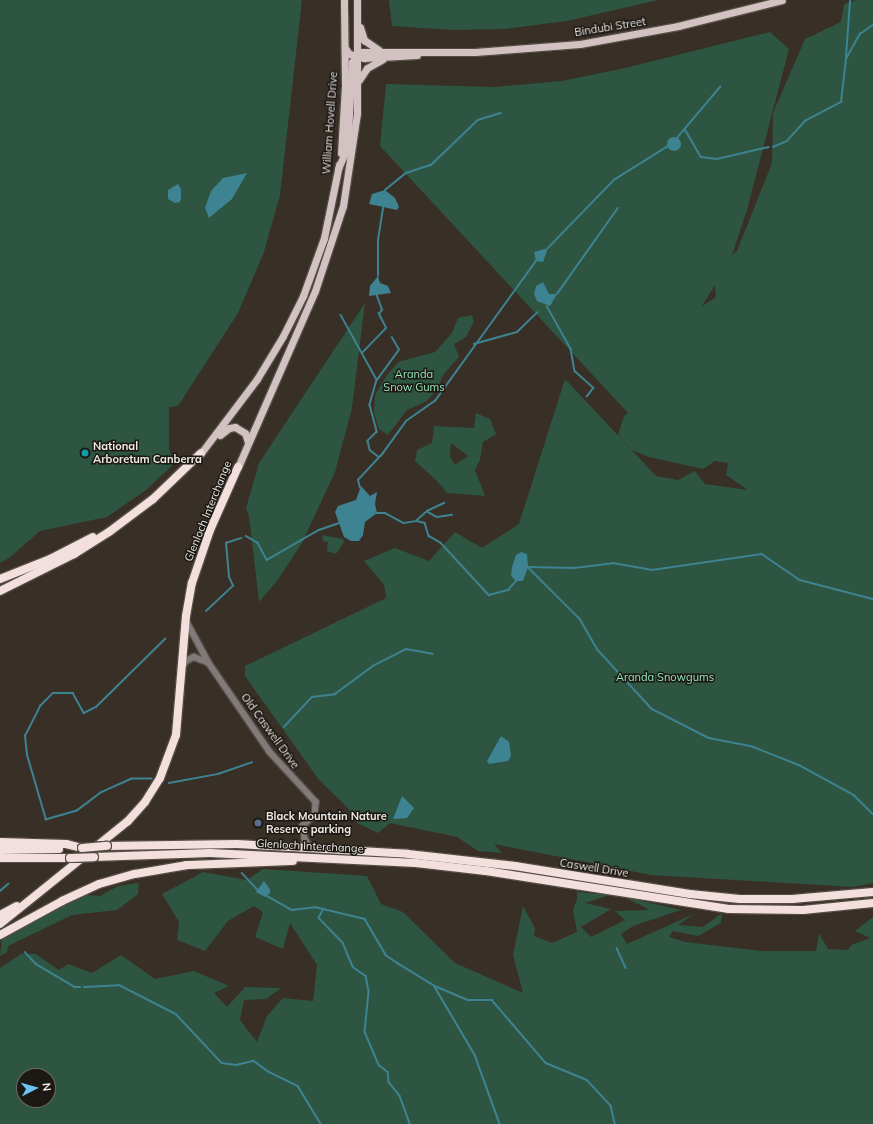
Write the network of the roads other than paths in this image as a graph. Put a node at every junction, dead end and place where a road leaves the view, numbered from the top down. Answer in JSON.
{"nodes":[{"id":1,"x":344,"y":0,"type":"edge"},
{"id":2,"x":357,"y":0,"type":"edge"},
{"id":3,"x":782,"y":0,"type":"edge"},
{"id":4,"x":358,"y":21,"type":"junction"},
{"id":5,"x":345,"y":48,"type":"junction"},
{"id":6,"x":379,"y":50,"type":"junction"},
{"id":7,"x":437,"y":53,"type":"junction"},
{"id":8,"x":357,"y":55,"type":"junction"},
{"id":9,"x":396,"y":58,"type":"junction"},
{"id":10,"x":358,"y":83,"type":"junction"},
{"id":11,"x":338,"y":169,"type":"junction"},
{"id":12,"x":248,"y":442,"type":"junction"},
{"id":13,"x":201,"y":453,"type":"junction"},
{"id":14,"x":238,"y":467,"type":"joint"},
{"id":15,"x":153,"y":499,"type":"junction"},
{"id":16,"x":0,"y":579,"type":"edge"},
{"id":17,"x":0,"y":592,"type":"edge"},
{"id":18,"x":186,"y":616,"type":"junction"},
{"id":19,"x":209,"y":663,"type":"junction"},
{"id":20,"x":182,"y":670,"type":"junction"},
{"id":21,"x":0,"y":842,"type":"edge"},
{"id":22,"x":82,"y":848,"type":"junction"},
{"id":23,"x":311,"y":848,"type":"junction"},
{"id":24,"x":0,"y":850,"type":"edge"},
{"id":25,"x":0,"y":858,"type":"edge"},
{"id":26,"x":376,"y":861,"type":"junction"},
{"id":27,"x":534,"y":879,"type":"joint"},
{"id":28,"x":49,"y":884,"type":"junction"},
{"id":29,"x":873,"y":892,"type":"edge"},
{"id":30,"x":873,"y":903,"type":"edge"},
{"id":31,"x":0,"y":915,"type":"edge"},
{"id":32,"x":0,"y":924,"type":"edge"},
{"id":33,"x":0,"y":935,"type":"edge"}],
"edges":[{"from":1,"to":5,"type":"main road","name":"William Hovell Drive"},
{"from":2,"to":4,"type":"main road","name":"William Hovell Drive"},
{"from":3,"to":7,"type":"main road","name":"Bindubi Street"},
{"from":4,"to":6,"type":"main road"},
{"from":4,"to":8,"type":"main road","name":"William Hovell Drive"},
{"from":5,"to":8,"type":"main road"},
{"from":5,"to":11,"type":"main road","name":"William Hovell Drive"},
{"from":6,"to":7,"type":"main road","name":"Bindubi Street"},
{"from":6,"to":8,"type":"main road","name":"Bindubi Street"},
{"from":7,"to":9,"type":"main road","name":"Bindubi Street"},
{"from":8,"to":9,"type":"main road","name":"Bindubi Street"},
{"from":8,"to":10,"type":"main road","name":"William Hovell Drive"},
{"from":8,"to":11,"type":"main road"},
{"from":9,"to":10,"type":"main road"},
{"from":10,"to":12,"type":"main road","name":"William Hovell Drive"},
{"from":11,"to":13,"type":"main road","name":"William Hovell Drive"},
{"from":12,"to":13,"type":"main road"},
{"from":12,"to":14,"type":"main road","name":"Glenloch Interchange"},
{"from":13,"to":15,"type":"highway"},
{"from":14,"to":18,"type":"highway","name":"Glenloch Interchange"},
{"from":15,"to":16,"type":"highway"},
{"from":15,"to":17,"type":"highway"},
{"from":18,"to":19,"type":"street","name":"Old Caswell Drive"},
{"from":18,"to":20,"type":"highway","name":"Glenloch Interchange"},
{"from":19,"to":20,"type":"street"},
{"from":19,"to":23,"type":"street","name":"Old Caswell Drive"},
{"from":20,"to":28,"type":"highway","name":"Glenloch Interchange"},
{"from":21,"to":22,"type":"highway"},
{"from":22,"to":23,"type":"highway","name":"Glenloch Interchange","bridge":true},
{"from":22,"to":24,"type":"highway","name":"Glenloch Interchange"},
{"from":23,"to":29,"type":"highway","name":"Caswell Drive"},
{"from":25,"to":26,"type":"highway","name":"Glenloch Interchange","bridge":true},
{"from":26,"to":27,"type":"highway","name":"Glenloch Interchange"},
{"from":26,"to":33,"type":"highway"},
{"from":27,"to":30,"type":"highway","name":"Caswell Drive"},
{"from":28,"to":31,"type":"highway"},
{"from":28,"to":32,"type":"highway","name":"Glenloch Interchange"}]}
